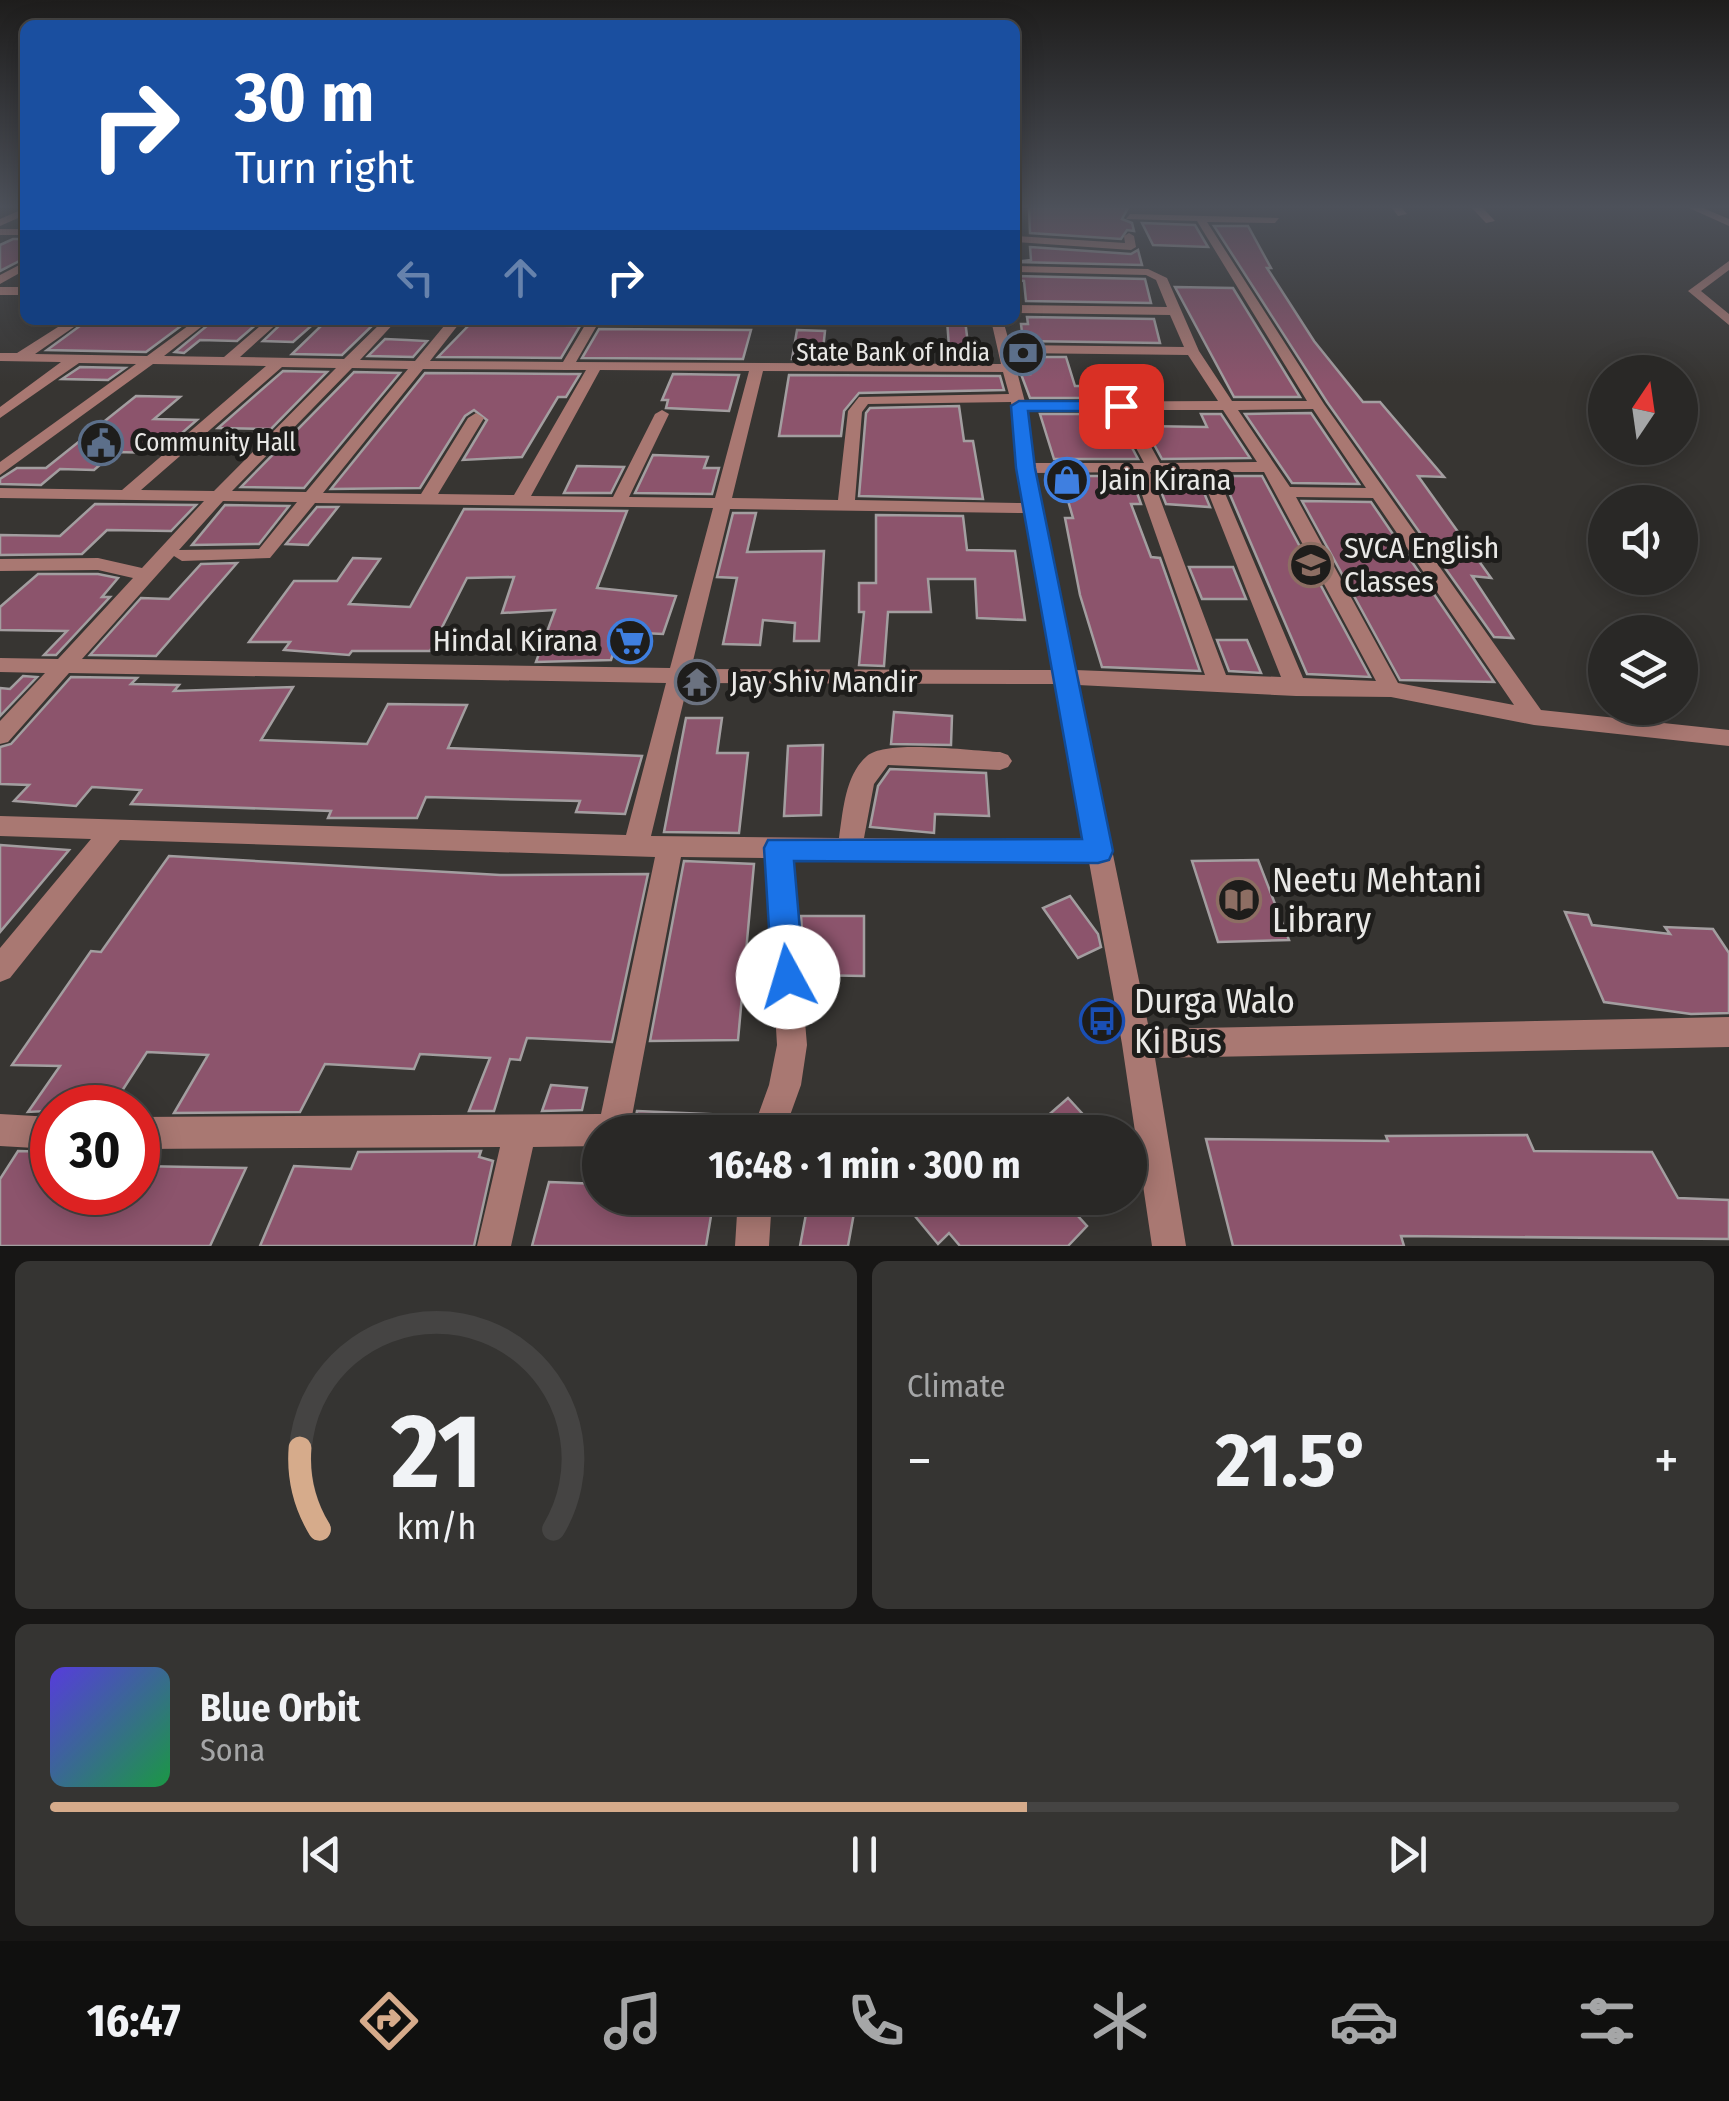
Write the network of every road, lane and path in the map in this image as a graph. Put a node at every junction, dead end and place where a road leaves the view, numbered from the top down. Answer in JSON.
{"nodes":[{"id":1,"x":1230,"y":266,"type":"edge"},
{"id":2,"x":1726,"y":266,"type":"edge"},
{"id":3,"x":1020,"y":269,"type":"edge"},
{"id":4,"x":1020,"y":309,"type":"edge"},
{"id":5,"x":1174,"y":311,"type":"junction"},
{"id":6,"x":1729,"y":320,"type":"edge"},
{"id":7,"x":70,"y":325,"type":"edge"},
{"id":8,"x":197,"y":325,"type":"edge"},
{"id":9,"x":270,"y":325,"type":"edge"},
{"id":10,"x":387,"y":325,"type":"edge"},
{"id":11,"x":452,"y":325,"type":"edge"},
{"id":12,"x":591,"y":325,"type":"edge"},
{"id":13,"x":997,"y":325,"type":"edge"},
{"id":14,"x":1003,"y":349,"type":"junction"},
{"id":15,"x":1192,"y":351,"type":"junction"},
{"id":16,"x":0,"y":357,"type":"edge"},
{"id":17,"x":20,"y":357,"type":"junction"},
{"id":18,"x":76,"y":358,"type":"junction"},
{"id":19,"x":150,"y":359,"type":"junction"},
{"id":20,"x":228,"y":360,"type":"junction"},
{"id":21,"x":280,"y":362,"type":"junction"},
{"id":22,"x":354,"y":362,"type":"junction"},
{"id":23,"x":418,"y":365,"type":"junction"},
{"id":24,"x":567,"y":366,"type":"junction"},
{"id":25,"x":595,"y":366,"type":"junction"},
{"id":26,"x":757,"y":367,"type":"junction"},
{"id":27,"x":1006,"y":368,"type":"junction"},
{"id":28,"x":0,"y":370,"type":"edge"},
{"id":29,"x":1018,"y":402,"type":"junction"},
{"id":30,"x":1317,"y":405,"type":"junction"},
{"id":31,"x":1121,"y":406,"type":"junction"},
{"id":32,"x":1229,"y":406,"type":"junction"},
{"id":33,"x":0,"y":414,"type":"edge"},
{"id":34,"x":662,"y":414,"type":"dead end"},
{"id":35,"x":476,"y":418,"type":"dead end"},
{"id":36,"x":1147,"y":467,"type":"junction"},
{"id":37,"x":1268,"y":467,"type":"junction"},
{"id":38,"x":1026,"y":468,"type":"junction"},
{"id":39,"x":1206,"y":468,"type":"junction"},
{"id":40,"x":0,"y":470,"type":"edge"},
{"id":41,"x":0,"y":492,"type":"edge"},
{"id":42,"x":130,"y":492,"type":"junction"},
{"id":43,"x":1285,"y":492,"type":"junction"},
{"id":44,"x":1380,"y":493,"type":"junction"},
{"id":45,"x":222,"y":494,"type":"junction"},
{"id":46,"x":309,"y":498,"type":"junction"},
{"id":47,"x":427,"y":498,"type":"junction"},
{"id":48,"x":520,"y":502,"type":"junction"},
{"id":49,"x":619,"y":502,"type":"junction"},
{"id":50,"x":724,"y":504,"type":"junction"},
{"id":51,"x":846,"y":506,"type":"junction"},
{"id":52,"x":1035,"y":508,"type":"junction"},
{"id":53,"x":182,"y":555,"type":"dead end"},
{"id":54,"x":0,"y":565,"type":"edge"},
{"id":55,"x":147,"y":575,"type":"junction"},
{"id":56,"x":0,"y":665,"type":"edge"},
{"id":57,"x":67,"y":667,"type":"junction"},
{"id":58,"x":680,"y":676,"type":"junction"},
{"id":59,"x":1068,"y":677,"type":"junction"},
{"id":60,"x":1219,"y":686,"type":"junction"},
{"id":61,"x":1296,"y":688,"type":"junction"},
{"id":62,"x":1391,"y":689,"type":"junction"},
{"id":63,"x":1534,"y":717,"type":"junction"},
{"id":64,"x":0,"y":736,"type":"edge"},
{"id":65,"x":1729,"y":738,"type":"edge"},
{"id":66,"x":1000,"y":761,"type":"dead end"},
{"id":67,"x":0,"y":826,"type":"edge"},
{"id":68,"x":112,"y":830,"type":"junction"},
{"id":69,"x":636,"y":846,"type":"junction"},
{"id":70,"x":670,"y":846,"type":"junction"},
{"id":71,"x":778,"y":848,"type":"junction"},
{"id":72,"x":850,"y":849,"type":"junction"},
{"id":73,"x":1098,"y":851,"type":"junction"},
{"id":74,"x":0,"y":969,"type":"edge"},
{"id":75,"x":1729,"y":1032,"type":"edge"},
{"id":76,"x":1137,"y":1044,"type":"junction"},
{"id":77,"x":774,"y":1115,"type":"edge"},
{"id":78,"x":0,"y":1130,"type":"edge"},
{"id":79,"x":520,"y":1131,"type":"junction"},
{"id":80,"x":30,"y":1132,"type":"edge"},
{"id":81,"x":160,"y":1133,"type":"edge"},
{"id":82,"x":755,"y":1215,"type":"edge"},
{"id":83,"x":494,"y":1246,"type":"edge"},
{"id":84,"x":752,"y":1246,"type":"edge"},
{"id":85,"x":1169,"y":1246,"type":"edge"}],
"edges":[{"from":1,"to":30,"type":"street"},
{"from":2,"to":6,"type":"street"},
{"from":3,"to":5,"type":"street"},
{"from":4,"to":5,"type":"street"},
{"from":5,"to":15,"type":"street"},
{"from":7,"to":17,"type":"street"},
{"from":8,"to":19,"type":"street"},
{"from":9,"to":20,"type":"street"},
{"from":10,"to":22,"type":"street"},
{"from":11,"to":23,"type":"street"},
{"from":12,"to":24,"type":"street"},
{"from":13,"to":14,"type":"street"},
{"from":14,"to":15,"type":"street"},
{"from":14,"to":27,"type":"street"},
{"from":15,"to":32,"type":"street"},
{"from":16,"to":17,"type":"street"},
{"from":17,"to":18,"type":"street"},
{"from":17,"to":28,"type":"street"},
{"from":18,"to":19,"type":"street"},
{"from":18,"to":33,"type":"street"},
{"from":19,"to":20,"type":"street"},
{"from":19,"to":40,"type":"street"},
{"from":20,"to":21,"type":"street"},
{"from":21,"to":22,"type":"street"},
{"from":21,"to":42,"type":"street"},
{"from":22,"to":23,"type":"street"},
{"from":22,"to":45,"type":"street"},
{"from":23,"to":24,"type":"street"},
{"from":23,"to":46,"type":"street"},
{"from":24,"to":25,"type":"street"},
{"from":25,"to":26,"type":"street"},
{"from":25,"to":48,"type":"street"},
{"from":26,"to":27,"type":"street"},
{"from":26,"to":50,"type":"street"},
{"from":27,"to":29,"type":"street"},
{"from":29,"to":31,"type":"street"},
{"from":29,"to":38,"type":"street"},
{"from":29,"to":51,"type":"street"},
{"from":30,"to":32,"type":"street"},
{"from":30,"to":44,"type":"street"},
{"from":31,"to":32,"type":"street"},
{"from":31,"to":36,"type":"street"},
{"from":32,"to":37,"type":"street"},
{"from":34,"to":49,"type":"street"},
{"from":35,"to":47,"type":"street"},
{"from":36,"to":38,"type":"street"},
{"from":36,"to":39,"type":"street"},
{"from":36,"to":60,"type":"street"},
{"from":37,"to":39,"type":"street"},
{"from":37,"to":43,"type":"street"},
{"from":38,"to":52,"type":"street"},
{"from":39,"to":61,"type":"street"},
{"from":41,"to":42,"type":"street"},
{"from":42,"to":45,"type":"street"},
{"from":43,"to":44,"type":"street"},
{"from":43,"to":62,"type":"street"},
{"from":44,"to":63,"type":"street"},
{"from":45,"to":46,"type":"street"},
{"from":45,"to":55,"type":"street"},
{"from":46,"to":47,"type":"street"},
{"from":46,"to":53,"type":"street"},
{"from":47,"to":48,"type":"street"},
{"from":48,"to":49,"type":"street"},
{"from":49,"to":50,"type":"street"},
{"from":50,"to":51,"type":"street"},
{"from":50,"to":58,"type":"street"},
{"from":51,"to":52,"type":"street"},
{"from":52,"to":59,"type":"street"},
{"from":54,"to":55,"type":"street"},
{"from":55,"to":57,"type":"street"},
{"from":56,"to":57,"type":"street"},
{"from":57,"to":58,"type":"street"},
{"from":57,"to":64,"type":"street"},
{"from":58,"to":59,"type":"street"},
{"from":58,"to":69,"type":"street"},
{"from":59,"to":60,"type":"street"},
{"from":59,"to":73,"type":"street"},
{"from":60,"to":61,"type":"street"},
{"from":61,"to":62,"type":"street"},
{"from":62,"to":63,"type":"street"},
{"from":63,"to":65,"type":"street"},
{"from":66,"to":72,"type":"street"},
{"from":67,"to":68,"type":"street"},
{"from":68,"to":69,"type":"street"},
{"from":68,"to":74,"type":"street"},
{"from":69,"to":70,"type":"street"},
{"from":70,"to":71,"type":"street"},
{"from":70,"to":79,"type":"street"},
{"from":71,"to":72,"type":"street"},
{"from":71,"to":77,"type":"street"},
{"from":72,"to":73,"type":"street"},
{"from":73,"to":76,"type":"street"},
{"from":75,"to":76,"type":"street"},
{"from":76,"to":85,"type":"street"},
{"from":78,"to":80,"type":"street"},
{"from":79,"to":81,"type":"street"},
{"from":79,"to":83,"type":"street"},
{"from":82,"to":84,"type":"street"}]}
